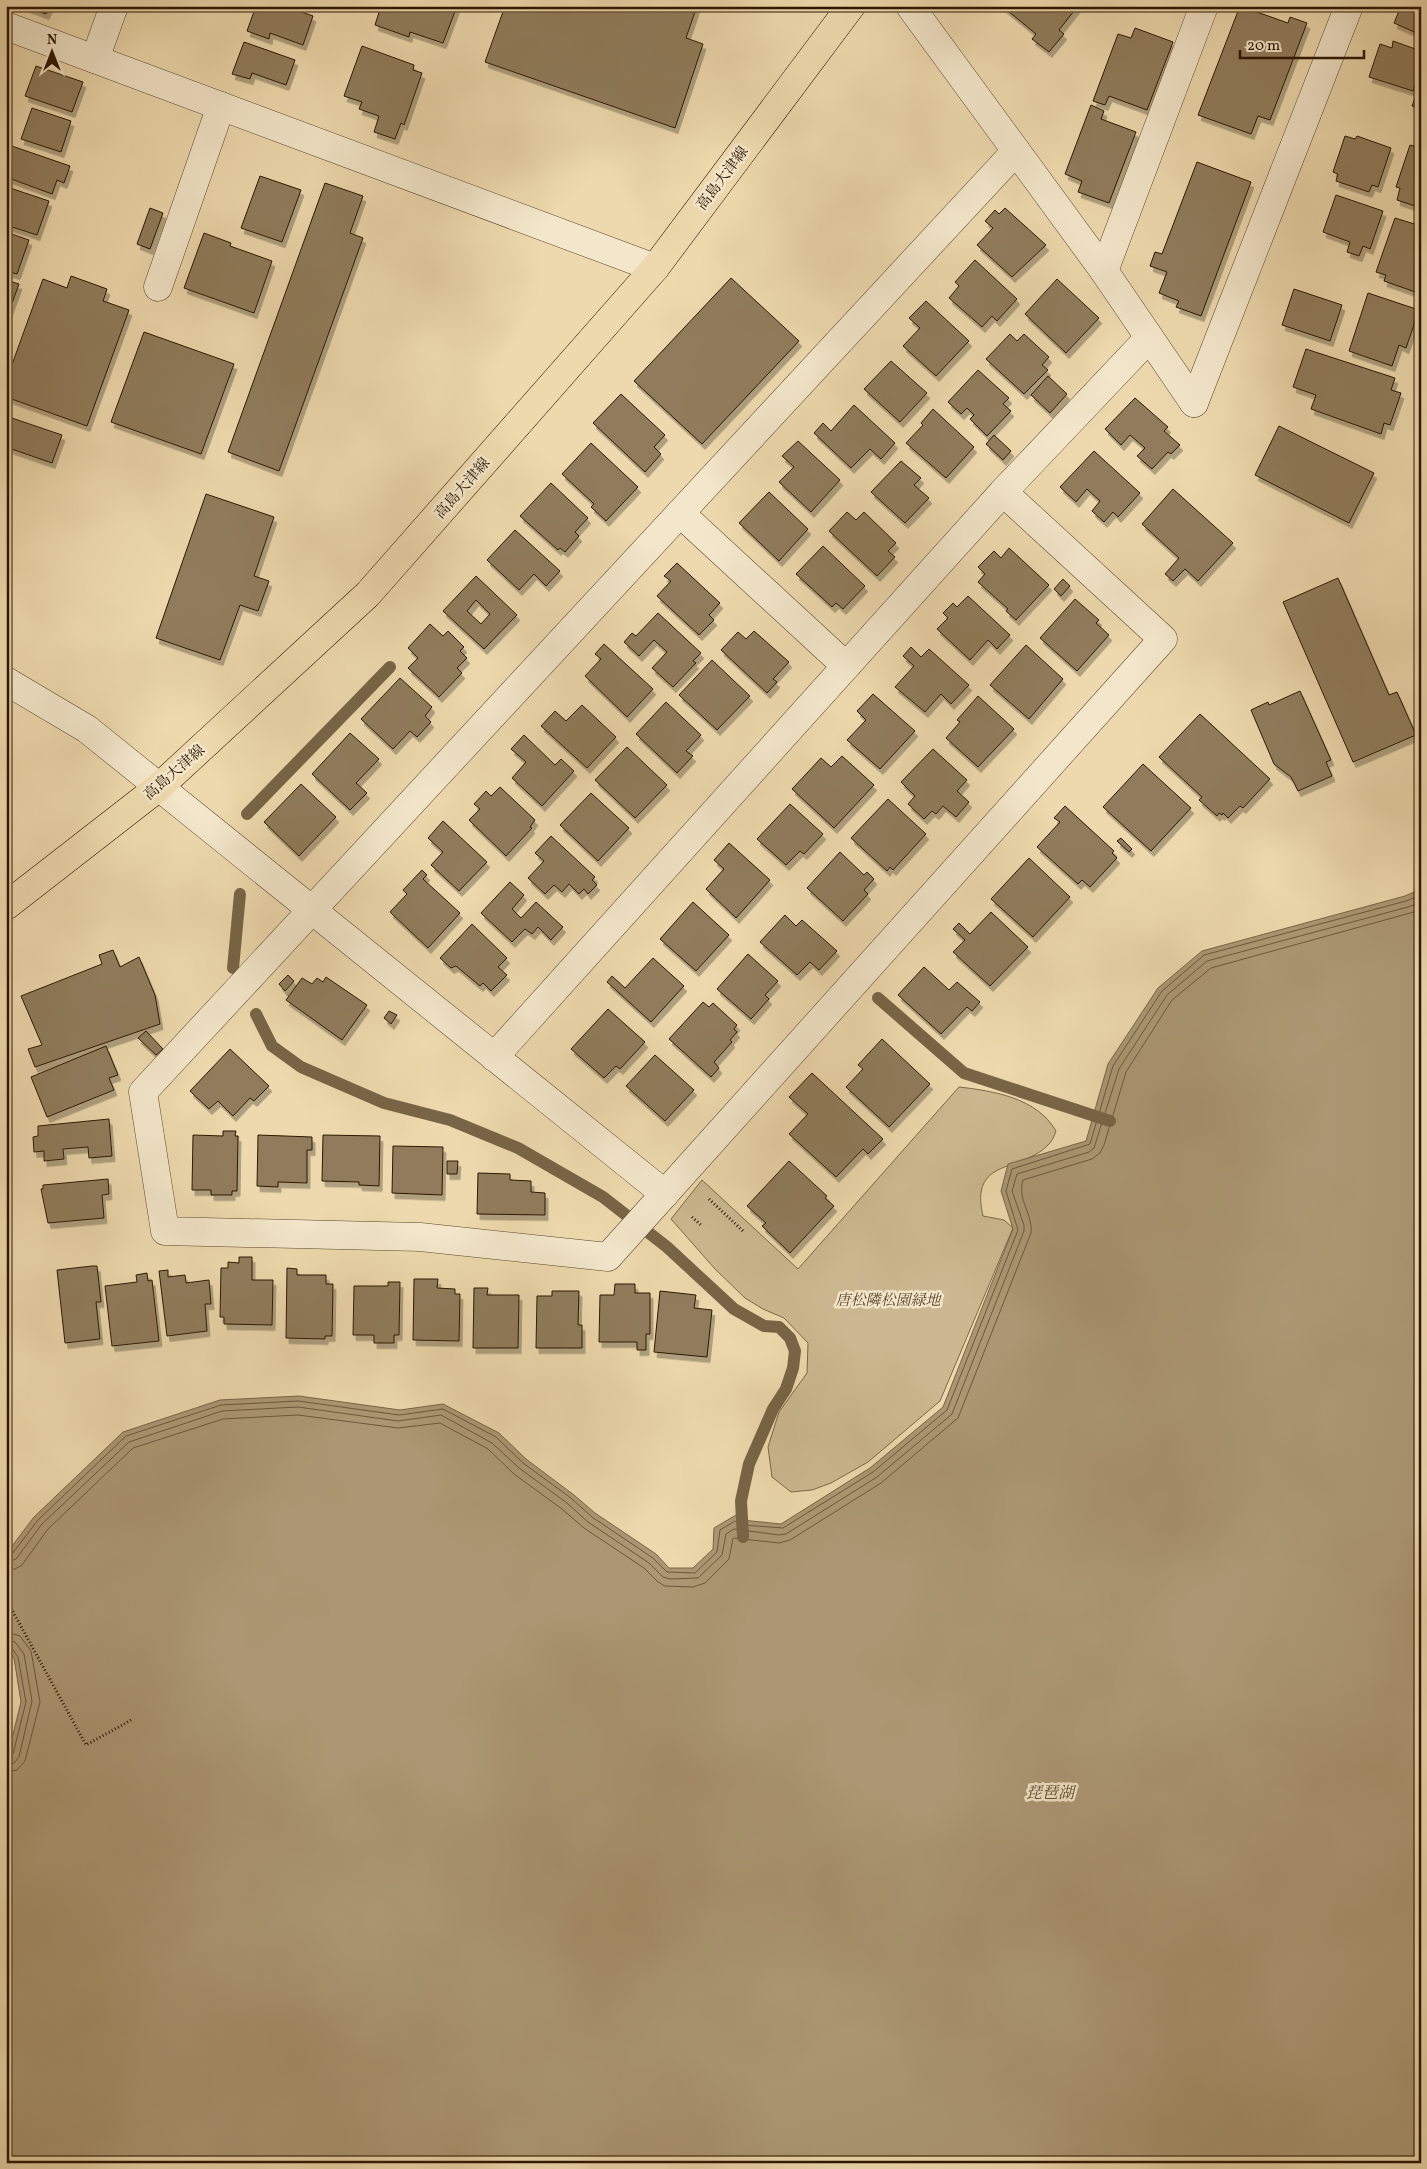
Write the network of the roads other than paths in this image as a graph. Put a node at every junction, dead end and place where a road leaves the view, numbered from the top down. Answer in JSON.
{"nodes":[{"id":1,"x":114,"y":6,"type":"edge"},
{"id":2,"x":850,"y":6,"type":"edge"},
{"id":3,"x":910,"y":6,"type":"edge"},
{"id":4,"x":1204,"y":6,"type":"edge"},
{"id":5,"x":1349,"y":6,"type":"edge"},
{"id":6,"x":8,"y":31,"type":"edge"},
{"id":7,"x":95,"y":59,"type":"junction"},
{"id":8,"x":221,"y":106,"type":"junction"},
{"id":9,"x":1016,"y":151,"type":"junction"},
{"id":10,"x":655,"y":268,"type":"junction"},
{"id":11,"x":1104,"y":271,"type":"junction"},
{"id":12,"x":158,"y":288,"type":"dead end"},
{"id":13,"x":1148,"y":338,"type":"junction"},
{"id":14,"x":1003,"y":492,"type":"junction"},
{"id":15,"x":680,"y":513,"type":"junction"},
{"id":16,"x":846,"y":666,"type":"junction"},
{"id":17,"x":6,"y":681,"type":"edge"},
{"id":18,"x":159,"y":787,"type":"junction"},
{"id":19,"x":6,"y":906,"type":"edge"},
{"id":20,"x":312,"y":910,"type":"junction"},
{"id":21,"x":494,"y":1057,"type":"junction"},
{"id":22,"x":661,"y":1198,"type":"junction"}],
"edges":[{"from":1,"to":7,"type":"street"},
{"from":2,"to":10,"type":"main road","name":"高島大津線"},
{"from":3,"to":9,"type":"street"},
{"from":4,"to":11,"type":"street"},
{"from":5,"to":13,"type":"street"},
{"from":6,"to":7,"type":"street"},
{"from":7,"to":8,"type":"street"},
{"from":8,"to":10,"type":"street"},
{"from":8,"to":12,"type":"street"},
{"from":9,"to":11,"type":"street"},
{"from":9,"to":15,"type":"street"},
{"from":10,"to":18,"type":"main road","name":"高島大津線"},
{"from":11,"to":13,"type":"street"},
{"from":13,"to":14,"type":"street"},
{"from":14,"to":16,"type":"street"},
{"from":14,"to":22,"type":"street"},
{"from":15,"to":16,"type":"street"},
{"from":15,"to":20,"type":"street"},
{"from":16,"to":21,"type":"street"},
{"from":17,"to":18,"type":"street"},
{"from":18,"to":19,"type":"main road","name":"高島大津線"},
{"from":18,"to":20,"type":"street"},
{"from":20,"to":21,"type":"street"},
{"from":20,"to":22,"type":"street"},
{"from":21,"to":22,"type":"street"}]}
